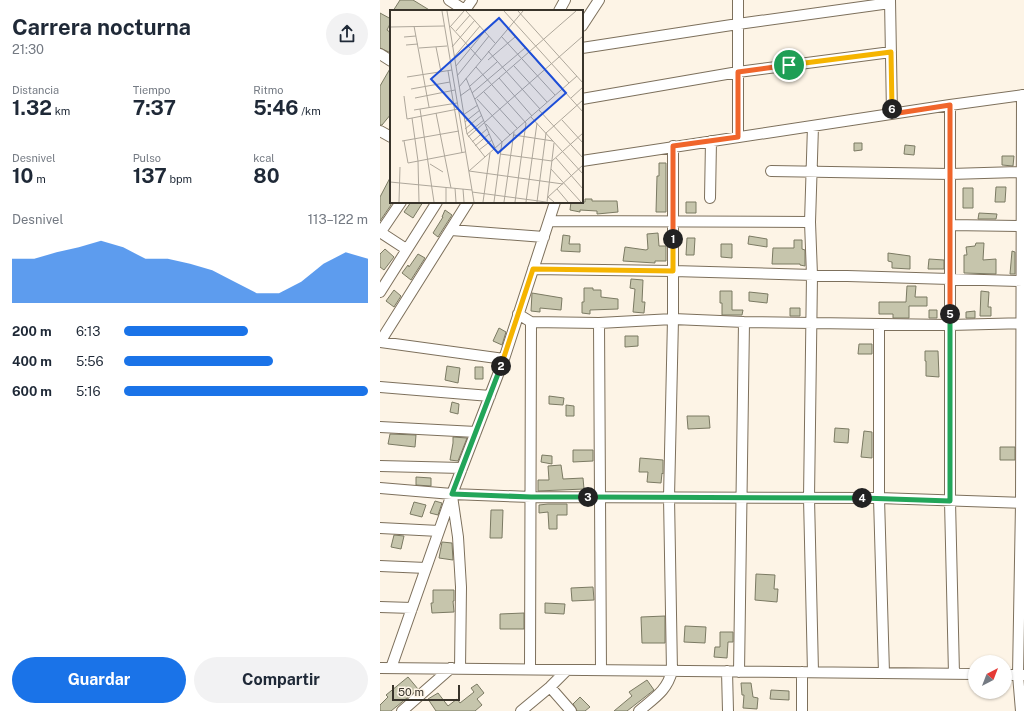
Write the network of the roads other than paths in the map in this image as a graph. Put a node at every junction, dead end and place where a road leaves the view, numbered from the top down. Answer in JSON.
{"nodes":[{"id":1,"x":449,"y":0,"type":"edge"},
{"id":2,"x":472,"y":0,"type":"edge"},
{"id":3,"x":565,"y":0,"type":"edge"},
{"id":4,"x":599,"y":0,"type":"edge"},
{"id":5,"x":738,"y":0,"type":"edge"},
{"id":6,"x":890,"y":2,"type":"edge"},
{"id":7,"x":464,"y":10,"type":"edge"},
{"id":8,"x":466,"y":10,"type":"edge"},
{"id":9,"x":560,"y":10,"type":"edge"},
{"id":10,"x":583,"y":24,"type":"edge"},
{"id":11,"x":738,"y":24,"type":"junction"},
{"id":12,"x":583,"y":48,"type":"edge"},
{"id":13,"x":891,"y":52,"type":"junction"},
{"id":14,"x":380,"y":54,"type":"edge"},
{"id":15,"x":390,"y":60,"type":"edge"},
{"id":16,"x":738,"y":72,"type":"junction"},
{"id":17,"x":1023,"y":95,"type":"edge"},
{"id":18,"x":583,"y":100,"type":"edge"},
{"id":19,"x":950,"y":105,"type":"junction"},
{"id":20,"x":892,"y":114,"type":"junction"},
{"id":21,"x":813,"y":126,"type":"junction"},
{"id":22,"x":380,"y":131,"type":"edge"},
{"id":23,"x":390,"y":136,"type":"edge"},
{"id":24,"x":738,"y":137,"type":"junction"},
{"id":25,"x":711,"y":141,"type":"junction"},
{"id":26,"x":673,"y":146,"type":"junction"},
{"id":27,"x":583,"y":161,"type":"edge"},
{"id":28,"x":771,"y":171,"type":"dead end"},
{"id":29,"x":812,"y":172,"type":"junction"},
{"id":30,"x":1022,"y":172,"type":"junction"},
{"id":31,"x":950,"y":174,"type":"junction"},
{"id":32,"x":710,"y":198,"type":"dead end"},
{"id":33,"x":400,"y":203,"type":"edge"},
{"id":34,"x":436,"y":203,"type":"edge"},
{"id":35,"x":467,"y":203,"type":"edge"},
{"id":36,"x":555,"y":203,"type":"edge"},
{"id":37,"x":549,"y":221,"type":"junction"},
{"id":38,"x":673,"y":222,"type":"junction"},
{"id":39,"x":810,"y":222,"type":"junction"},
{"id":40,"x":950,"y":225,"type":"junction"},
{"id":41,"x":1022,"y":226,"type":"junction"},
{"id":42,"x":451,"y":230,"type":"junction"},
{"id":43,"x":380,"y":233,"type":"edge"},
{"id":44,"x":544,"y":237,"type":"junction"},
{"id":45,"x":406,"y":249,"type":"junction"},
{"id":46,"x":533,"y":269,"type":"junction"},
{"id":47,"x":673,"y":271,"type":"junction"},
{"id":48,"x":812,"y":275,"type":"junction"},
{"id":49,"x":950,"y":279,"type":"junction"},
{"id":50,"x":1022,"y":282,"type":"junction"},
{"id":51,"x":381,"y":287,"type":"edge"},
{"id":52,"x":518,"y":314,"type":"junction"},
{"id":53,"x":673,"y":319,"type":"junction"},
{"id":54,"x":531,"y":322,"type":"junction"},
{"id":55,"x":744,"y":322,"type":"junction"},
{"id":56,"x":599,"y":323,"type":"junction"},
{"id":57,"x":810,"y":323,"type":"junction"},
{"id":58,"x":1023,"y":323,"type":"edge"},
{"id":59,"x":879,"y":324,"type":"junction"},
{"id":60,"x":950,"y":325,"type":"junction"},
{"id":61,"x":380,"y":342,"type":"edge"},
{"id":62,"x":504,"y":359,"type":"junction"},
{"id":63,"x":380,"y":387,"type":"edge"},
{"id":64,"x":490,"y":396,"type":"junction"},
{"id":65,"x":380,"y":427,"type":"edge"},
{"id":66,"x":476,"y":432,"type":"junction"},
{"id":67,"x":380,"y":466,"type":"edge"},
{"id":68,"x":462,"y":468,"type":"junction"},
{"id":69,"x":380,"y":488,"type":"edge"},
{"id":70,"x":452,"y":494,"type":"junction"},
{"id":71,"x":669,"y":496,"type":"junction"},
{"id":72,"x":531,"y":497,"type":"junction"},
{"id":73,"x":601,"y":497,"type":"junction"},
{"id":74,"x":740,"y":497,"type":"junction"},
{"id":75,"x":809,"y":498,"type":"junction"},
{"id":76,"x":879,"y":498,"type":"junction"},
{"id":77,"x":950,"y":501,"type":"junction"},
{"id":78,"x":1023,"y":503,"type":"edge"},
{"id":79,"x":380,"y":528,"type":"edge"},
{"id":80,"x":439,"y":531,"type":"junction"},
{"id":81,"x":380,"y":566,"type":"edge"},
{"id":82,"x":426,"y":568,"type":"junction"},
{"id":83,"x":380,"y":607,"type":"edge"},
{"id":84,"x":412,"y":608,"type":"junction"},
{"id":85,"x":380,"y":668,"type":"edge"},
{"id":86,"x":391,"y":668,"type":"junction"},
{"id":87,"x":455,"y":668,"type":"junction"},
{"id":88,"x":530,"y":669,"type":"junction"},
{"id":89,"x":567,"y":670,"type":"junction"},
{"id":90,"x":601,"y":670,"type":"junction"},
{"id":91,"x":672,"y":671,"type":"junction"},
{"id":92,"x":727,"y":672,"type":"junction"},
{"id":93,"x":738,"y":672,"type":"junction"},
{"id":94,"x":802,"y":672,"type":"junction"},
{"id":95,"x":813,"y":672,"type":"junction"},
{"id":96,"x":884,"y":673,"type":"junction"},
{"id":97,"x":954,"y":674,"type":"junction"},
{"id":98,"x":968,"y":674,"type":"edge"},
{"id":99,"x":1021,"y":675,"type":"edge"},
{"id":100,"x":550,"y":687,"type":"junction"},
{"id":101,"x":402,"y":711,"type":"edge"},
{"id":102,"x":521,"y":711,"type":"edge"},
{"id":103,"x":571,"y":711,"type":"edge"},
{"id":104,"x":639,"y":711,"type":"edge"},
{"id":105,"x":728,"y":711,"type":"edge"},
{"id":106,"x":802,"y":711,"type":"edge"},
{"id":107,"x":1021,"y":711,"type":"edge"}],
"edges":[{"from":1,"to":7,"type":"street"},
{"from":2,"to":8,"type":"street"},
{"from":3,"to":9,"type":"street"},
{"from":4,"to":10,"type":"street"},
{"from":5,"to":11,"type":"street"},
{"from":6,"to":11,"type":"street"},
{"from":6,"to":13,"type":"street"},
{"from":11,"to":12,"type":"street"},
{"from":11,"to":16,"type":"street"},
{"from":13,"to":16,"type":"street"},
{"from":13,"to":20,"type":"street"},
{"from":14,"to":15,"type":"street"},
{"from":16,"to":18,"type":"street"},
{"from":16,"to":24,"type":"street"},
{"from":17,"to":19,"type":"street"},
{"from":17,"to":30,"type":"street"},
{"from":19,"to":20,"type":"street"},
{"from":19,"to":31,"type":"street"},
{"from":20,"to":21,"type":"street"},
{"from":21,"to":24,"type":"street"},
{"from":21,"to":29,"type":"street"},
{"from":22,"to":23,"type":"street"},
{"from":24,"to":25,"type":"street"},
{"from":25,"to":26,"type":"street"},
{"from":25,"to":32,"type":"street"},
{"from":26,"to":27,"type":"street"},
{"from":26,"to":38,"type":"street"},
{"from":28,"to":29,"type":"street"},
{"from":29,"to":31,"type":"street"},
{"from":29,"to":39,"type":"street"},
{"from":30,"to":31,"type":"street"},
{"from":30,"to":41,"type":"street"},
{"from":31,"to":40,"type":"street"},
{"from":33,"to":43,"type":"street"},
{"from":34,"to":45,"type":"street"},
{"from":35,"to":42,"type":"street"},
{"from":36,"to":37,"type":"street"},
{"from":37,"to":38,"type":"street"},
{"from":37,"to":44,"type":"street"},
{"from":38,"to":39,"type":"street"},
{"from":38,"to":47,"type":"street"},
{"from":39,"to":48,"type":"street"},
{"from":40,"to":41,"type":"street"},
{"from":40,"to":49,"type":"street"},
{"from":41,"to":50,"type":"street"},
{"from":42,"to":44,"type":"street"},
{"from":42,"to":61,"type":"street"},
{"from":43,"to":45,"type":"street"},
{"from":44,"to":46,"type":"street"},
{"from":45,"to":51,"type":"street"},
{"from":46,"to":47,"type":"street"},
{"from":46,"to":52,"type":"street"},
{"from":47,"to":48,"type":"street"},
{"from":47,"to":53,"type":"street"},
{"from":48,"to":49,"type":"street"},
{"from":48,"to":57,"type":"street"},
{"from":49,"to":50,"type":"street"},
{"from":49,"to":60,"type":"street"},
{"from":50,"to":58,"type":"street"},
{"from":52,"to":54,"type":"street"},
{"from":52,"to":62,"type":"street"},
{"from":53,"to":55,"type":"street"},
{"from":53,"to":56,"type":"street"},
{"from":53,"to":71,"type":"street"},
{"from":54,"to":56,"type":"street"},
{"from":54,"to":72,"type":"street"},
{"from":55,"to":57,"type":"street"},
{"from":55,"to":74,"type":"street"},
{"from":56,"to":73,"type":"street"},
{"from":57,"to":59,"type":"street"},
{"from":57,"to":75,"type":"street"},
{"from":58,"to":60,"type":"street"},
{"from":58,"to":78,"type":"street"},
{"from":59,"to":60,"type":"street"},
{"from":59,"to":76,"type":"street"},
{"from":60,"to":77,"type":"street"},
{"from":61,"to":62,"type":"street"},
{"from":62,"to":64,"type":"street"},
{"from":63,"to":64,"type":"street"},
{"from":64,"to":66,"type":"street"},
{"from":65,"to":66,"type":"street"},
{"from":66,"to":68,"type":"street"},
{"from":67,"to":68,"type":"street"},
{"from":68,"to":70,"type":"street"},
{"from":69,"to":70,"type":"street"},
{"from":70,"to":72,"type":"street"},
{"from":70,"to":80,"type":"street"},
{"from":70,"to":87,"type":"street"},
{"from":71,"to":73,"type":"street"},
{"from":71,"to":74,"type":"street"},
{"from":71,"to":91,"type":"street"},
{"from":72,"to":73,"type":"street"},
{"from":72,"to":88,"type":"street"},
{"from":73,"to":90,"type":"street"},
{"from":74,"to":75,"type":"street"},
{"from":74,"to":93,"type":"street"},
{"from":75,"to":76,"type":"street"},
{"from":75,"to":95,"type":"street"},
{"from":76,"to":77,"type":"street"},
{"from":76,"to":96,"type":"street"},
{"from":77,"to":78,"type":"street"},
{"from":77,"to":97,"type":"street"},
{"from":78,"to":99,"type":"street"},
{"from":79,"to":80,"type":"street"},
{"from":80,"to":82,"type":"street"},
{"from":81,"to":82,"type":"street"},
{"from":82,"to":84,"type":"street"},
{"from":83,"to":84,"type":"street"},
{"from":84,"to":86,"type":"street"},
{"from":85,"to":86,"type":"street"},
{"from":86,"to":87,"type":"street"},
{"from":87,"to":88,"type":"street"},
{"from":87,"to":101,"type":"street"},
{"from":88,"to":89,"type":"street"},
{"from":89,"to":90,"type":"street"},
{"from":89,"to":100,"type":"street"},
{"from":90,"to":91,"type":"street"},
{"from":91,"to":92,"type":"street"},
{"from":91,"to":104,"type":"street"},
{"from":92,"to":93,"type":"street"},
{"from":92,"to":105,"type":"street"},
{"from":93,"to":94,"type":"street"},
{"from":94,"to":95,"type":"street"},
{"from":94,"to":106,"type":"street"},
{"from":95,"to":96,"type":"street"},
{"from":96,"to":97,"type":"street"},
{"from":97,"to":98,"type":"street"},
{"from":99,"to":107,"type":"street"},
{"from":100,"to":102,"type":"street"},
{"from":100,"to":103,"type":"street"}]}
